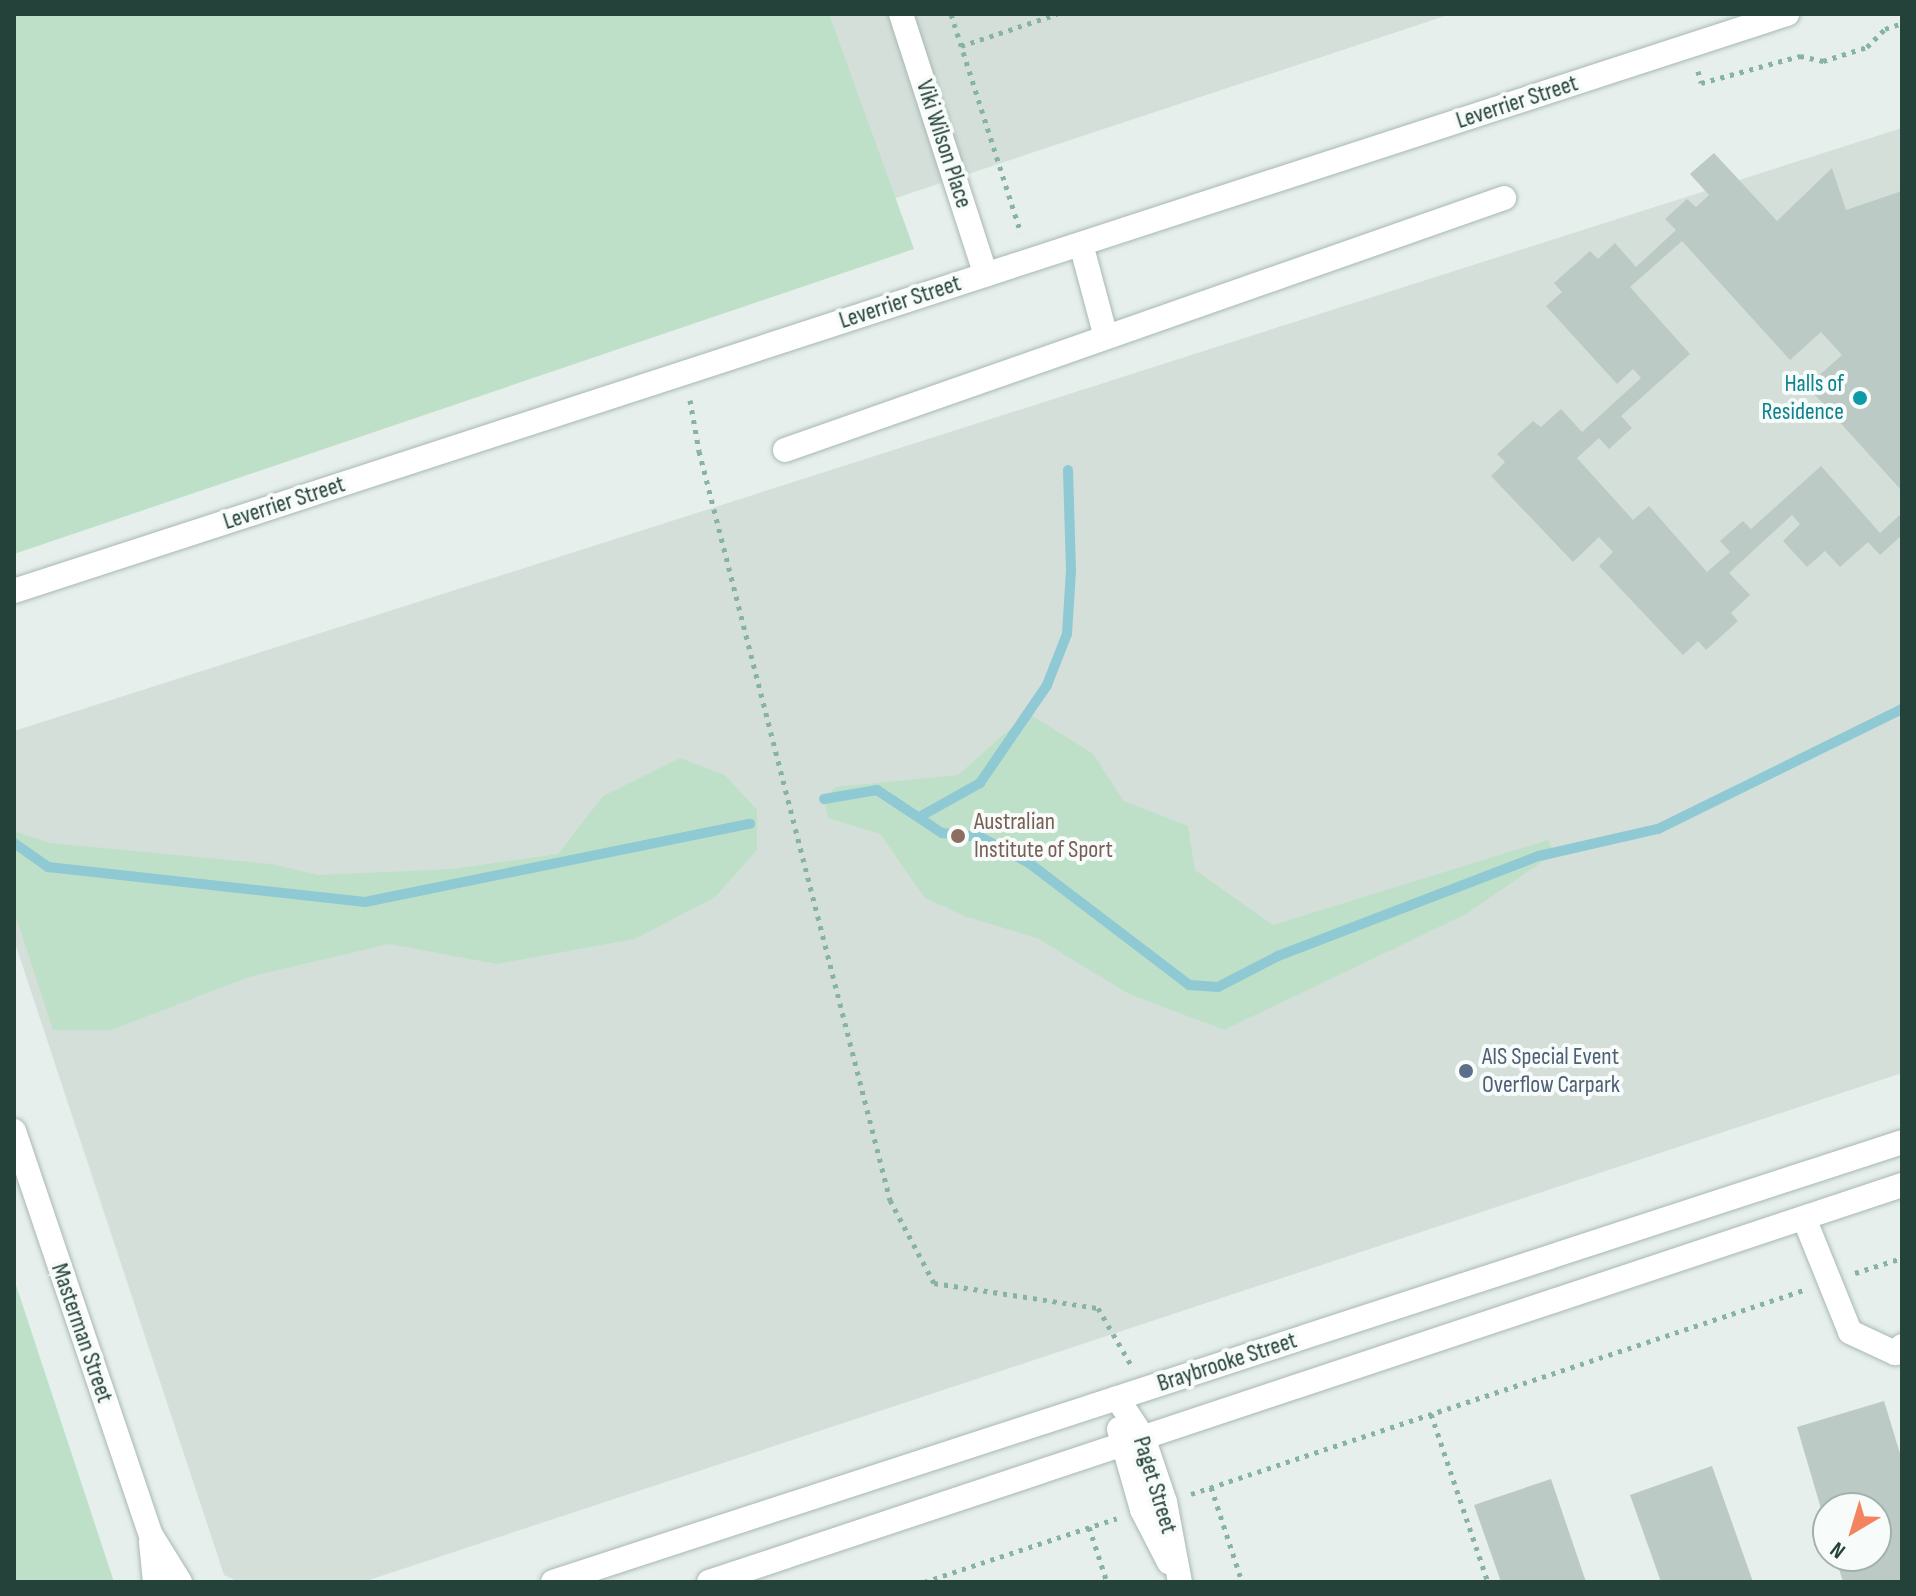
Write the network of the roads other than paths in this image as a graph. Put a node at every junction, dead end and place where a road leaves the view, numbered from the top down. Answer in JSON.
{"nodes":[{"id":1,"x":901,"y":14,"type":"edge"},
{"id":2,"x":1787,"y":14,"type":"edge"},
{"id":3,"x":1734,"y":22,"type":"edge"},
{"id":4,"x":1504,"y":198,"type":"dead end"},
{"id":5,"x":1081,"y":244,"type":"junction"},
{"id":6,"x":986,"y":275,"type":"junction"},
{"id":7,"x":1106,"y":337,"type":"junction"},
{"id":8,"x":785,"y":450,"type":"dead end"},
{"id":9,"x":14,"y":591,"type":"edge"},
{"id":10,"x":14,"y":1131,"type":"edge"},
{"id":11,"x":1902,"y":1142,"type":"edge"},
{"id":12,"x":1899,"y":1194,"type":"edge"},
{"id":13,"x":1804,"y":1218,"type":"junction"},
{"id":14,"x":1902,"y":1346,"type":"edge"},
{"id":15,"x":1117,"y":1398,"type":"junction"},
{"id":16,"x":1143,"y":1437,"type":"junction"},
{"id":17,"x":1120,"y":1446,"type":"junction"},
{"id":18,"x":151,"y":1535,"type":"junction"},
{"id":19,"x":155,"y":1582,"type":"edge"},
{"id":20,"x":180,"y":1582,"type":"edge"},
{"id":21,"x":553,"y":1582,"type":"edge"},
{"id":22,"x":709,"y":1582,"type":"edge"},
{"id":23,"x":1180,"y":1582,"type":"edge"}],
"edges":[{"from":1,"to":6,"type":"street","name":"Viki Wilson Place"},
{"from":2,"to":3,"type":"street","name":"Leverrier Street"},
{"from":3,"to":5,"type":"street","name":"Leverrier Street"},
{"from":4,"to":7,"type":"street"},
{"from":5,"to":6,"type":"street","name":"Leverrier Street"},
{"from":5,"to":7,"type":"street"},
{"from":6,"to":9,"type":"street","name":"Leverrier Street"},
{"from":7,"to":8,"type":"street"},
{"from":10,"to":18,"type":"street","name":"Masterman Street"},
{"from":11,"to":15,"type":"street","name":"Braybrooke Street"},
{"from":12,"to":13,"type":"street","name":"Braybrooke Street"},
{"from":13,"to":14,"type":"street"},
{"from":13,"to":16,"type":"street","name":"Braybrooke Street"},
{"from":15,"to":16,"type":"street","name":"Paget Street"},
{"from":15,"to":17,"type":"street","name":"Paget Street"},
{"from":15,"to":21,"type":"street","name":"Braybrooke Street"},
{"from":16,"to":17,"type":"street","name":"Braybrooke Street"},
{"from":16,"to":23,"type":"street","name":"Paget Street"},
{"from":17,"to":22,"type":"street","name":"Braybrooke Street"},
{"from":17,"to":23,"type":"street","name":"Paget Street"},
{"from":18,"to":19,"type":"street","name":"Masterman Street"},
{"from":18,"to":20,"type":"street","name":"Masterman Street"}]}
